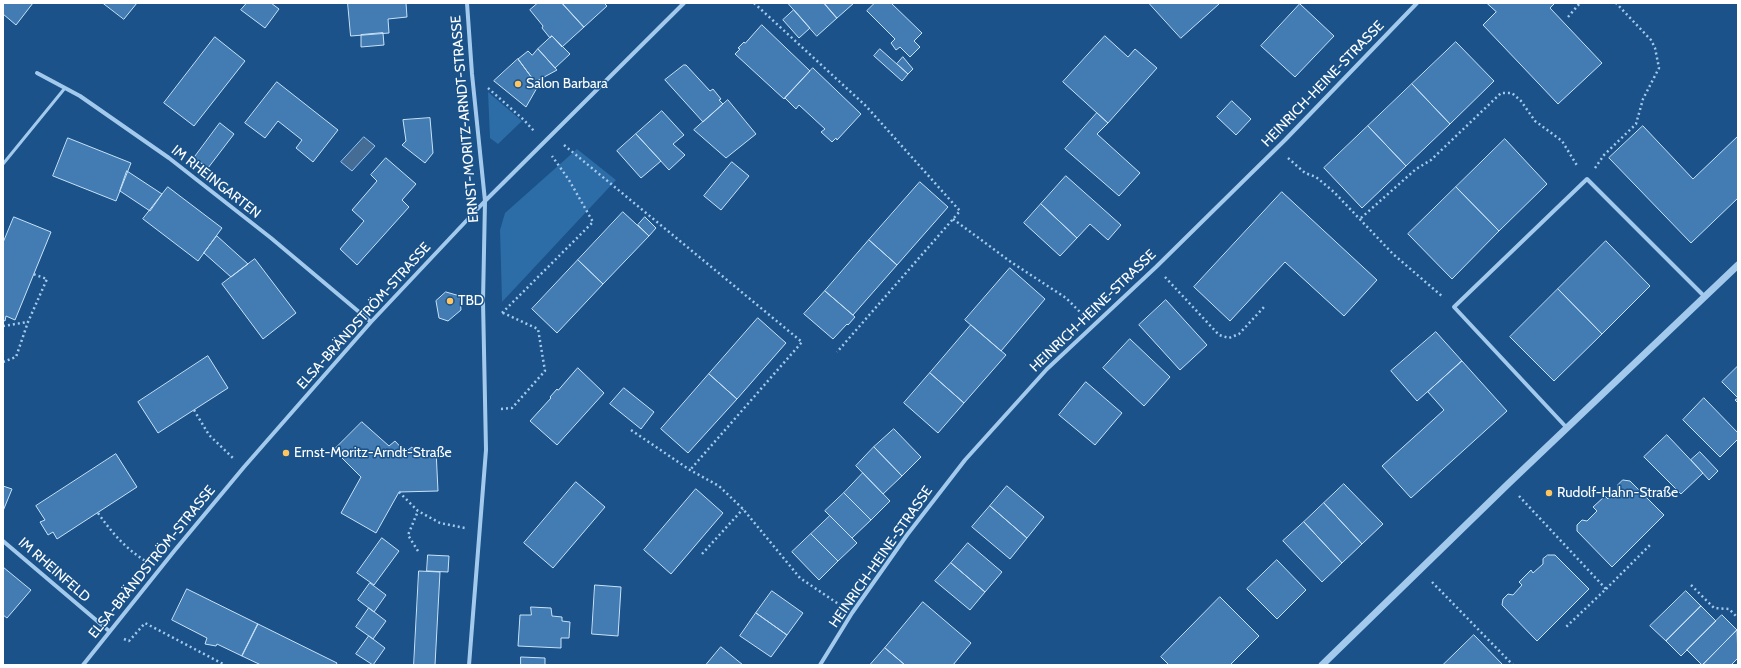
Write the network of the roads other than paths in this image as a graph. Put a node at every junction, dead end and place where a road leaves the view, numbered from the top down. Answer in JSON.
{"nodes":[{"id":1,"x":467,"y":3,"type":"edge"},
{"id":2,"x":684,"y":3,"type":"edge"},
{"id":3,"x":1417,"y":3,"type":"edge"},
{"id":4,"x":37,"y":73,"type":"dead end"},
{"id":5,"x":65,"y":88,"type":"junction"},
{"id":6,"x":3,"y":164,"type":"edge"},
{"id":7,"x":485,"y":200,"type":"junction"},
{"id":8,"x":1738,"y":265,"type":"edge"},
{"id":9,"x":1704,"y":296,"type":"junction"},
{"id":10,"x":371,"y":322,"type":"junction"},
{"id":11,"x":1567,"y":428,"type":"junction"},
{"id":12,"x":3,"y":542,"type":"edge"},
{"id":13,"x":108,"y":631,"type":"junction"},
{"id":14,"x":83,"y":665,"type":"edge"},
{"id":15,"x":469,"y":665,"type":"edge"},
{"id":16,"x":820,"y":665,"type":"edge"},
{"id":17,"x":1322,"y":665,"type":"edge"}],
"edges":[{"from":1,"to":7,"type":"street","name":"ERNST-MORITZ-ARNDT-STRASSE"},
{"from":2,"to":7,"type":"street","name":"ELSA-BRÄNDSTRÖM-STRASSE"},
{"from":3,"to":16,"type":"street","name":"HEINRICH-HEINE-STRASSE"},
{"from":4,"to":5,"type":"street","name":"IM RHEINGARTEN"},
{"from":5,"to":6,"type":"lane"},
{"from":5,"to":10,"type":"street","name":"IM RHEINGARTEN"},
{"from":7,"to":10,"type":"street","name":"ELSA-BRÄNDSTRÖM-STRASSE"},
{"from":7,"to":15,"type":"street","name":"ERNST-MORITZ-ARNDT-STRASSE"},
{"from":8,"to":9,"type":"street"},
{"from":9,"to":11,"type":"street"},
{"from":9,"to":11,"type":"street"},
{"from":10,"to":13,"type":"street","name":"ELSA-BRÄNDSTRÖM-STRASSE"},
{"from":11,"to":17,"type":"street"},
{"from":12,"to":13,"type":"street","name":"IM RHEINFELD"},
{"from":13,"to":14,"type":"street","name":"ELSA-BRÄNDSTRÖM-STRASSE"}]}
